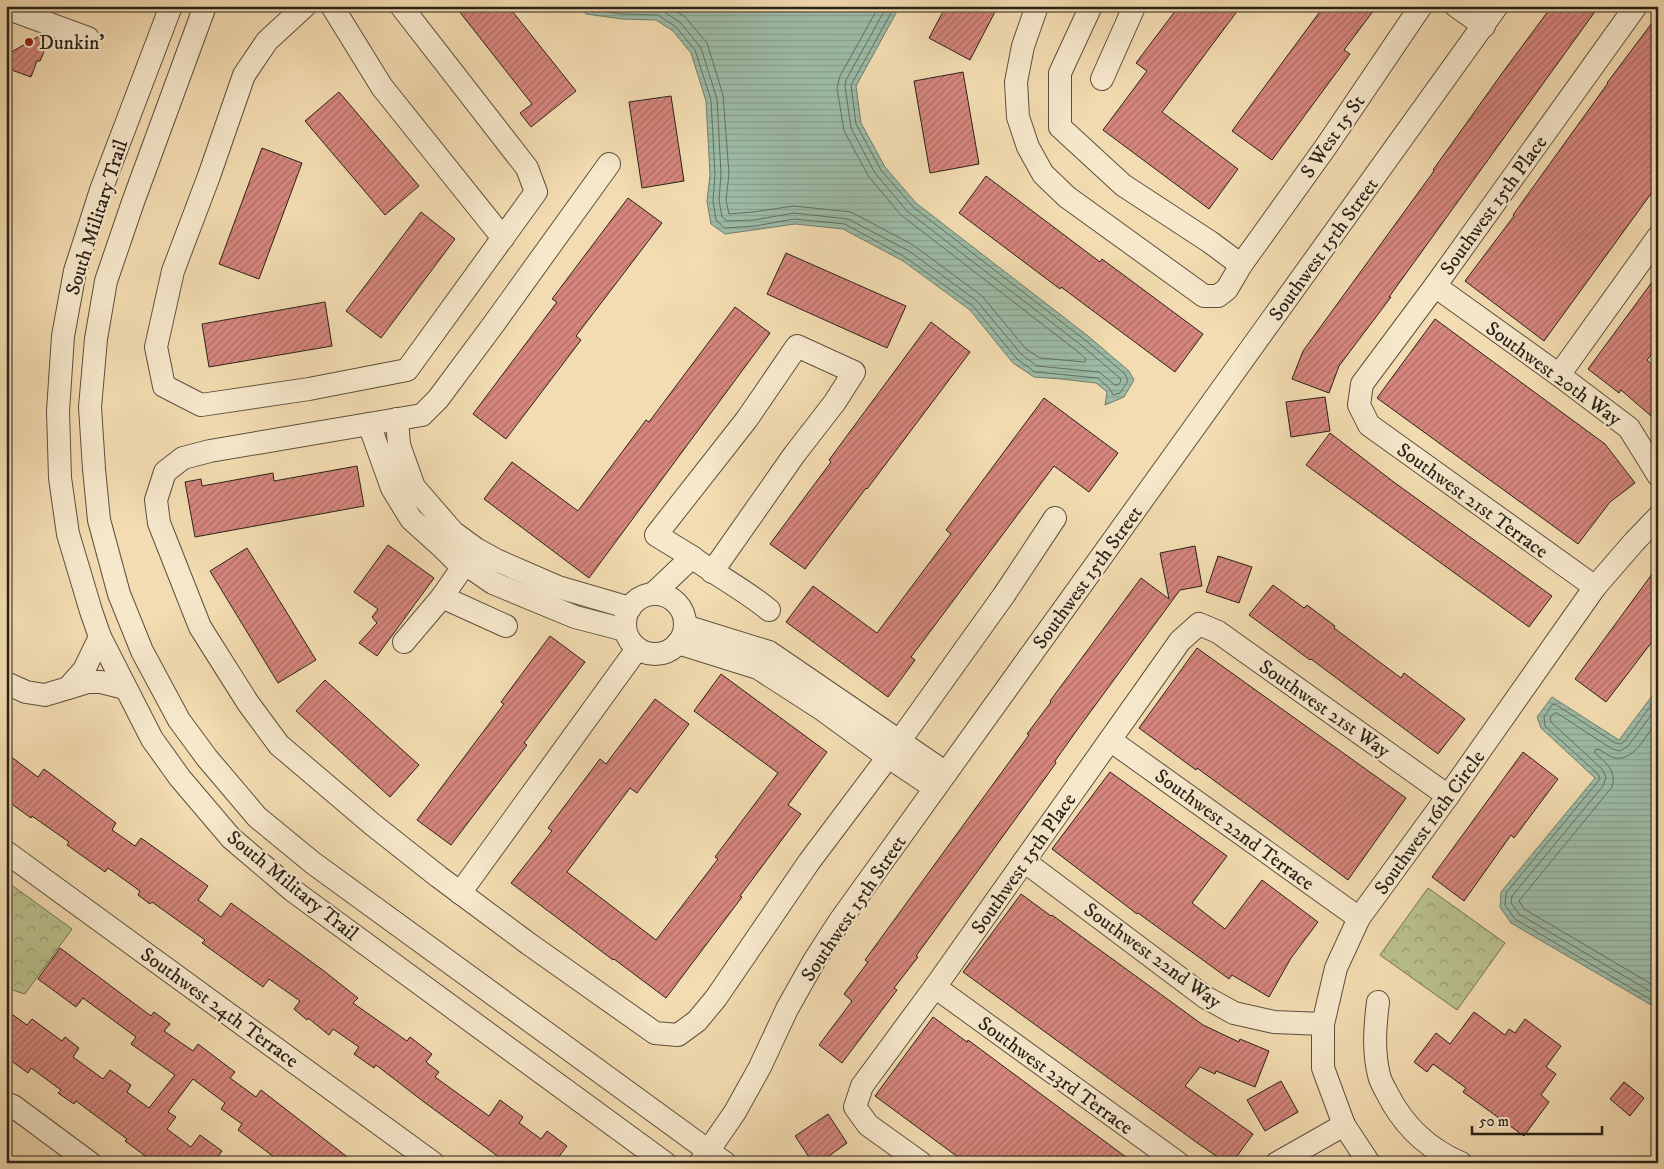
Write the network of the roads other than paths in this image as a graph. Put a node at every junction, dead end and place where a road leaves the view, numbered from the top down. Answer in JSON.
{"nodes":[{"id":1,"x":171,"y":6,"type":"edge"},
{"id":2,"x":205,"y":6,"type":"edge"},
{"id":3,"x":306,"y":6,"type":"edge"},
{"id":4,"x":332,"y":6,"type":"edge"},
{"id":5,"x":401,"y":6,"type":"edge"},
{"id":6,"x":1038,"y":6,"type":"edge"},
{"id":7,"x":1091,"y":6,"type":"edge"},
{"id":8,"x":1421,"y":6,"type":"edge"},
{"id":9,"x":1456,"y":6,"type":"edge"},
{"id":10,"x":1636,"y":6,"type":"edge"},
{"id":11,"x":1134,"y":7,"type":"edge"},
{"id":12,"x":1496,"y":7,"type":"edge"},
{"id":13,"x":6,"y":8,"type":"edge"},
{"id":14,"x":1484,"y":26,"type":"junction"},
{"id":15,"x":88,"y":38,"type":"dead end"},
{"id":16,"x":1102,"y":79,"type":"dead end"},
{"id":17,"x":609,"y":164,"type":"dead end"},
{"id":18,"x":1658,"y":237,"type":"edge"},
{"id":19,"x":503,"y":238,"type":"junction"},
{"id":20,"x":1241,"y":265,"type":"junction"},
{"id":21,"x":1435,"y":286,"type":"junction"},
{"id":22,"x":1559,"y":375,"type":"junction"},
{"id":23,"x":1359,"y":406,"type":"joint"},
{"id":24,"x":397,"y":420,"type":"junction"},
{"id":25,"x":369,"y":424,"type":"junction"},
{"id":26,"x":1658,"y":475,"type":"edge"},
{"id":27,"x":1658,"y":517,"type":"edge"},
{"id":28,"x":1055,"y":518,"type":"dead end"},
{"id":29,"x":692,"y":557,"type":"junction"},
{"id":30,"x":467,"y":560,"type":"junction"},
{"id":31,"x":712,"y":572,"type":"junction"},
{"id":32,"x":1595,"y":587,"type":"junction"},
{"id":33,"x":653,"y":594,"type":"junction"},
{"id":34,"x":442,"y":597,"type":"junction"},
{"id":35,"x":630,"y":608,"type":"junction"},
{"id":36,"x":769,"y":610,"type":"dead end"},
{"id":37,"x":1199,"y":624,"type":"joint"},
{"id":38,"x":506,"y":626,"type":"dead end"},
{"id":39,"x":625,"y":630,"type":"junction"},
{"id":40,"x":681,"y":635,"type":"junction"},
{"id":41,"x":100,"y":637,"type":"junction"},
{"id":42,"x":404,"y":642,"type":"dead end"},
{"id":43,"x":638,"y":649,"type":"junction"},
{"id":44,"x":6,"y":683,"type":"edge"},
{"id":45,"x":68,"y":688,"type":"junction"},
{"id":46,"x":126,"y":688,"type":"junction"},
{"id":47,"x":1110,"y":740,"type":"junction"},
{"id":48,"x":894,"y":749,"type":"junction"},
{"id":49,"x":941,"y":781,"type":"junction"},
{"id":50,"x":1448,"y":796,"type":"junction"},
{"id":51,"x":6,"y":852,"type":"edge"},
{"id":52,"x":1024,"y":861,"type":"junction"},
{"id":53,"x":460,"y":893,"type":"junction"},
{"id":54,"x":1359,"y":918,"type":"junction"},
{"id":55,"x":935,"y":987,"type":"junction"},
{"id":56,"x":1378,"y":1002,"type":"dead end"},
{"id":57,"x":1323,"y":1024,"type":"junction"},
{"id":58,"x":6,"y":1103,"type":"edge"},
{"id":59,"x":1344,"y":1125,"type":"junction"},
{"id":60,"x":711,"y":1159,"type":"edge"},
{"id":61,"x":1449,"y":1160,"type":"edge"},
{"id":62,"x":90,"y":1163,"type":"edge"},
{"id":63,"x":433,"y":1163,"type":"edge"},
{"id":64,"x":665,"y":1163,"type":"edge"},
{"id":65,"x":921,"y":1163,"type":"edge"},
{"id":66,"x":1178,"y":1163,"type":"edge"},
{"id":67,"x":1277,"y":1163,"type":"edge"},
{"id":68,"x":1370,"y":1163,"type":"edge"}],
"edges":[{"from":1,"to":41,"type":"street","name":"South Military Trail"},
{"from":2,"to":60,"type":"street","name":"South Military Trail"},
{"from":3,"to":19,"type":"street"},
{"from":4,"to":19,"type":"street"},
{"from":5,"to":19,"type":"street"},
{"from":6,"to":20,"type":"street","name":"S West 15 St"},
{"from":7,"to":20,"type":"street"},
{"from":8,"to":20,"type":"street","name":"S West 15 St"},
{"from":9,"to":14,"type":"street"},
{"from":10,"to":21,"type":"street","name":"Southwest 15th Place"},
{"from":11,"to":16,"type":"street"},
{"from":12,"to":14,"type":"street","name":"Southwest 15th Street"},
{"from":13,"to":15,"type":"street"},
{"from":14,"to":49,"type":"street","name":"Southwest 15th Street"},
{"from":17,"to":24,"type":"street"},
{"from":18,"to":22,"type":"street"},
{"from":21,"to":22,"type":"street","name":"Southwest 20th Way"},
{"from":21,"to":23,"type":"street","name":"Southwest 15th Place"},
{"from":22,"to":26,"type":"street","name":"Southwest 20th Way"},
{"from":23,"to":32,"type":"street","name":"Southwest 21st Terrace"},
{"from":24,"to":25,"type":"street"},
{"from":24,"to":30,"type":"street"},
{"from":25,"to":30,"type":"street"},
{"from":25,"to":53,"type":"street"},
{"from":27,"to":32,"type":"street","name":"Southwest 16th Circle"},
{"from":28,"to":48,"type":"street"},
{"from":29,"to":31,"type":"street"},
{"from":29,"to":31,"type":"street"},
{"from":29,"to":33,"type":"street"},
{"from":30,"to":34,"type":"street"},
{"from":30,"to":35,"type":"street"},
{"from":30,"to":39,"type":"street"},
{"from":31,"to":36,"type":"street"},
{"from":32,"to":50,"type":"street","name":"Southwest 16th Circle"},
{"from":33,"to":35,"type":"street"},
{"from":33,"to":40,"type":"street"},
{"from":34,"to":38,"type":"street"},
{"from":34,"to":42,"type":"street"},
{"from":35,"to":39,"type":"street"},
{"from":37,"to":47,"type":"street","name":"Southwest 15th Place"},
{"from":37,"to":50,"type":"street","name":"Southwest 21st Way"},
{"from":39,"to":43,"type":"street"},
{"from":40,"to":43,"type":"street"},
{"from":40,"to":48,"type":"street"},
{"from":41,"to":45,"type":"street"},
{"from":41,"to":46,"type":"street","name":"South Military Trail"},
{"from":43,"to":53,"type":"street"},
{"from":44,"to":45,"type":"street"},
{"from":45,"to":46,"type":"street"},
{"from":46,"to":64,"type":"street","name":"South Military Trail"},
{"from":47,"to":52,"type":"street","name":"Southwest 15th Place"},
{"from":47,"to":54,"type":"street","name":"Southwest 22nd Terrace"},
{"from":48,"to":49,"type":"street"},
{"from":48,"to":53,"type":"street"},
{"from":49,"to":60,"type":"street","name":"Southwest 15th Street"},
{"from":50,"to":54,"type":"street","name":"Southwest 16th Circle"},
{"from":51,"to":63,"type":"street","name":"Southwest 24th Terrace"},
{"from":52,"to":55,"type":"street","name":"Southwest 15th Place"},
{"from":52,"to":57,"type":"street","name":"Southwest 22nd Way"},
{"from":54,"to":57,"type":"street","name":"Southwest 16th Circle"},
{"from":55,"to":65,"type":"street","name":"Southwest 15th Place"},
{"from":55,"to":66,"type":"street","name":"Southwest 23rd Terrace"},
{"from":56,"to":61,"type":"street"},
{"from":57,"to":59,"type":"street","name":"Southwest 16th Circle"},
{"from":58,"to":62,"type":"street"},
{"from":59,"to":67,"type":"street"},
{"from":59,"to":68,"type":"street","name":"Southwest 16th Circle"}]}
